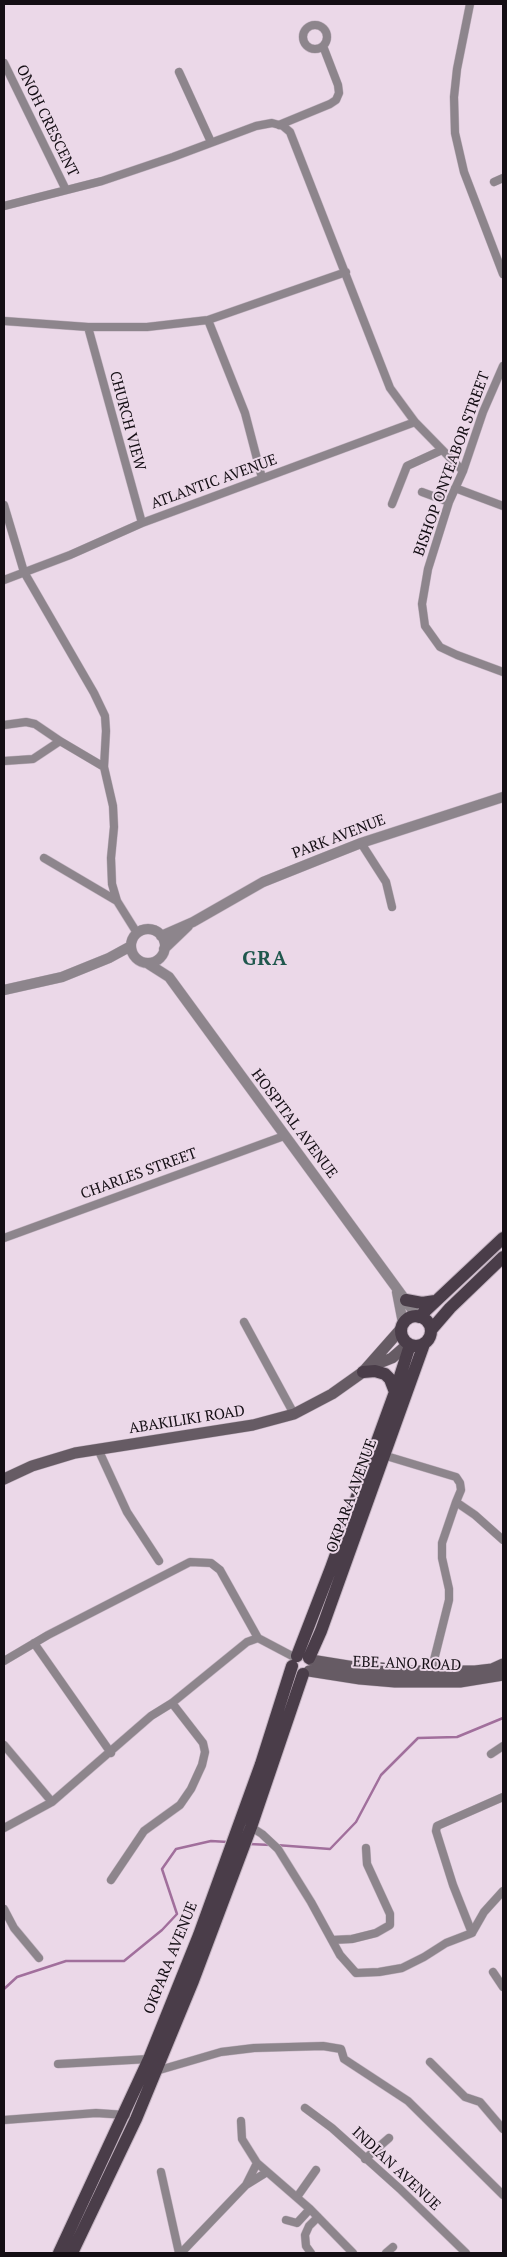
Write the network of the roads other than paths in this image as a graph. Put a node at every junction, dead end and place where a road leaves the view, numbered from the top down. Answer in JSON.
{"nodes":[{"id":1,"x":470,"y":4,"type":"edge"},
{"id":2,"x":323,"y":46,"type":"dead end"},
{"id":3,"x":4,"y":63,"type":"edge"},
{"id":4,"x":179,"y":72,"type":"dead end"},
{"id":5,"x":279,"y":125,"type":"junction"},
{"id":6,"x":211,"y":142,"type":"junction"},
{"id":7,"x":503,"y":178,"type":"edge"},
{"id":8,"x":494,"y":182,"type":"dead end"},
{"id":9,"x":66,"y":190,"type":"junction"},
{"id":10,"x":4,"y":206,"type":"edge"},
{"id":11,"x":346,"y":272,"type":"junction"},
{"id":12,"x":503,"y":274,"type":"edge"},
{"id":13,"x":208,"y":320,"type":"junction"},
{"id":14,"x":4,"y":321,"type":"edge"},
{"id":15,"x":88,"y":327,"type":"junction"},
{"id":16,"x":503,"y":366,"type":"edge"},
{"id":17,"x":415,"y":422,"type":"junction"},
{"id":18,"x":442,"y":450,"type":"junction"},
{"id":19,"x":463,"y":470,"type":"junction"},
{"id":20,"x":262,"y":478,"type":"junction"},
{"id":21,"x":454,"y":488,"type":"junction"},
{"id":22,"x":422,"y":492,"type":"dead end"},
{"id":23,"x":450,"y":502,"type":"junction"},
{"id":24,"x":4,"y":504,"type":"edge"},
{"id":25,"x":392,"y":504,"type":"dead end"},
{"id":26,"x":503,"y":506,"type":"edge"},
{"id":27,"x":142,"y":523,"type":"junction"},
{"id":28,"x":24,"y":572,"type":"junction"},
{"id":29,"x":4,"y":580,"type":"edge"},
{"id":30,"x":503,"y":672,"type":"edge"},
{"id":31,"x":4,"y":725,"type":"edge"},
{"id":32,"x":60,"y":741,"type":"junction"},
{"id":33,"x":4,"y":761,"type":"edge"},
{"id":34,"x":104,"y":767,"type":"junction"},
{"id":35,"x":503,"y":797,"type":"edge"},
{"id":36,"x":361,"y":843,"type":"junction"},
{"id":37,"x":44,"y":858,"type":"dead end"},
{"id":38,"x":117,"y":901,"type":"junction"},
{"id":39,"x":392,"y":907,"type":"dead end"},
{"id":40,"x":193,"y":922,"type":"junction"},
{"id":41,"x":137,"y":932,"type":"junction"},
{"id":42,"x":161,"y":936,"type":"junction"},
{"id":43,"x":132,"y":951,"type":"junction"},
{"id":44,"x":163,"y":952,"type":"junction"},
{"id":45,"x":147,"y":963,"type":"junction"},
{"id":46,"x":169,"y":977,"type":"junction"},
{"id":47,"x":4,"y":990,"type":"edge"},
{"id":48,"x":284,"y":1136,"type":"junction"},
{"id":49,"x":4,"y":1238,"type":"edge"},
{"id":50,"x":503,"y":1238,"type":"edge"},
{"id":51,"x":503,"y":1257,"type":"edge"},
{"id":52,"x":397,"y":1288,"type":"junction"},
{"id":53,"x":406,"y":1300,"type":"junction"},
{"id":54,"x":434,"y":1301,"type":"junction"},
{"id":55,"x":418,"y":1316,"type":"junction"},
{"id":56,"x":244,"y":1322,"type":"dead end"},
{"id":57,"x":402,"y":1326,"type":"junction"},
{"id":58,"x":432,"y":1330,"type":"junction"},
{"id":59,"x":424,"y":1344,"type":"junction"},
{"id":60,"x":409,"y":1345,"type":"junction"},
{"id":61,"x":364,"y":1371,"type":"junction"},
{"id":62,"x":395,"y":1392,"type":"junction"},
{"id":63,"x":294,"y":1414,"type":"junction"},
{"id":64,"x":98,"y":1449,"type":"junction"},
{"id":65,"x":383,"y":1455,"type":"junction"},
{"id":66,"x":4,"y":1479,"type":"edge"},
{"id":67,"x":367,"y":1484,"type":"junction"},
{"id":68,"x":456,"y":1502,"type":"junction"},
{"id":69,"x":503,"y":1540,"type":"edge"},
{"id":70,"x":159,"y":1561,"type":"dead end"},
{"id":71,"x":258,"y":1638,"type":"junction"},
{"id":72,"x":34,"y":1643,"type":"junction"},
{"id":73,"x":4,"y":1661,"type":"edge"},
{"id":74,"x":302,"y":1663,"type":"junction"},
{"id":75,"x":503,"y":1664,"type":"edge"},
{"id":76,"x":430,"y":1672,"type":"junction"},
{"id":77,"x":503,"y":1675,"type":"edge"},
{"id":78,"x":172,"y":1703,"type":"junction"},
{"id":79,"x":4,"y":1745,"type":"edge"},
{"id":80,"x":503,"y":1746,"type":"edge"},
{"id":81,"x":111,"y":1753,"type":"junction"},
{"id":82,"x":491,"y":1754,"type":"dead end"},
{"id":83,"x":503,"y":1797,"type":"edge"},
{"id":84,"x":52,"y":1802,"type":"junction"},
{"id":85,"x":4,"y":1828,"type":"edge"},
{"id":86,"x":241,"y":1836,"type":"junction"},
{"id":87,"x":366,"y":1848,"type":"dead end"},
{"id":88,"x":111,"y":1880,"type":"dead end"},
{"id":89,"x":503,"y":1892,"type":"edge"},
{"id":90,"x":4,"y":1910,"type":"edge"},
{"id":91,"x":472,"y":1933,"type":"junction"},
{"id":92,"x":332,"y":1940,"type":"junction"},
{"id":93,"x":39,"y":1958,"type":"dead end"},
{"id":94,"x":494,"y":1972,"type":"dead end"},
{"id":95,"x":503,"y":1988,"type":"edge"},
{"id":96,"x":149,"y":2059,"type":"junction"},
{"id":97,"x":430,"y":2062,"type":"dead end"},
{"id":98,"x":58,"y":2064,"type":"dead end"},
{"id":99,"x":156,"y":2071,"type":"junction"},
{"id":100,"x":144,"y":2082,"type":"junction"},
{"id":101,"x":305,"y":2108,"type":"dead end"},
{"id":102,"x":124,"y":2114,"type":"junction"},
{"id":103,"x":4,"y":2120,"type":"edge"},
{"id":104,"x":136,"y":2120,"type":"junction"},
{"id":105,"x":241,"y":2122,"type":"dead end"},
{"id":106,"x":503,"y":2129,"type":"edge"},
{"id":107,"x":389,"y":2138,"type":"dead end"},
{"id":108,"x":365,"y":2159,"type":"junction"},
{"id":109,"x":257,"y":2163,"type":"junction"},
{"id":110,"x":316,"y":2170,"type":"dead end"},
{"id":111,"x":161,"y":2172,"type":"dead end"},
{"id":112,"x":267,"y":2172,"type":"junction"},
{"id":113,"x":246,"y":2185,"type":"junction"},
{"id":114,"x":503,"y":2194,"type":"edge"},
{"id":115,"x":297,"y":2197,"type":"junction"},
{"id":116,"x":310,"y":2209,"type":"junction"},
{"id":117,"x":318,"y":2217,"type":"junction"},
{"id":118,"x":286,"y":2220,"type":"dead end"},
{"id":119,"x":72,"y":2245,"type":"edge"},
{"id":120,"x":393,"y":2247,"type":"dead end"},
{"id":121,"x":348,"y":2252,"type":"edge"},
{"id":122,"x":60,"y":2253,"type":"edge"},
{"id":123,"x":180,"y":2253,"type":"edge"},
{"id":124,"x":311,"y":2253,"type":"edge"},
{"id":125,"x":386,"y":2253,"type":"edge"},
{"id":126,"x":466,"y":2253,"type":"edge"}],
"edges":[{"from":1,"to":12,"type":"street"},
{"from":2,"to":5,"type":"street"},
{"from":3,"to":9,"type":"street","name":"ONOH CRESCENT"},
{"from":4,"to":6,"type":"street"},
{"from":5,"to":6,"type":"street"},
{"from":5,"to":11,"type":"street"},
{"from":6,"to":9,"type":"street"},
{"from":7,"to":8,"type":"street"},
{"from":9,"to":10,"type":"street"},
{"from":11,"to":13,"type":"street"},
{"from":11,"to":17,"type":"street"},
{"from":13,"to":15,"type":"street"},
{"from":13,"to":20,"type":"street"},
{"from":14,"to":15,"type":"street"},
{"from":15,"to":27,"type":"street","name":"CHURCH VIEW"},
{"from":16,"to":19,"type":"street","name":"BISHOP ONYEABOR STREET"},
{"from":17,"to":18,"type":"street"},
{"from":17,"to":20,"type":"street","name":"ATLANTIC AVENUE"},
{"from":18,"to":19,"type":"street"},
{"from":18,"to":25,"type":"street"},
{"from":19,"to":21,"type":"street","name":"BISHOP ONYEABOR STREET"},
{"from":20,"to":27,"type":"street","name":"ATLANTIC AVENUE"},
{"from":21,"to":23,"type":"street","name":"BISHOP ONYEABOR STREET"},
{"from":21,"to":26,"type":"street"},
{"from":22,"to":23,"type":"street"},
{"from":23,"to":30,"type":"street","name":"BISHOP ONYEABOR STREET"},
{"from":24,"to":28,"type":"street"},
{"from":27,"to":28,"type":"street","name":"ATLANTIC AVENUE"},
{"from":28,"to":29,"type":"street","name":"ATLANTIC AVENUE"},
{"from":28,"to":34,"type":"street"},
{"from":31,"to":32,"type":"street"},
{"from":32,"to":33,"type":"street"},
{"from":32,"to":34,"type":"street"},
{"from":34,"to":38,"type":"street"},
{"from":35,"to":36,"type":"street","name":"PARK AVENUE"},
{"from":36,"to":39,"type":"street"},
{"from":36,"to":40,"type":"street","name":"PARK AVENUE"},
{"from":37,"to":38,"type":"street"},
{"from":38,"to":41,"type":"street"},
{"from":40,"to":42,"type":"street"},
{"from":40,"to":44,"type":"street"},
{"from":41,"to":42,"type":"street"},
{"from":41,"to":43,"type":"street"},
{"from":42,"to":44,"type":"street"},
{"from":43,"to":45,"type":"street"},
{"from":43,"to":47,"type":"street"},
{"from":44,"to":45,"type":"street"},
{"from":44,"to":46,"type":"street"},
{"from":45,"to":46,"type":"street"},
{"from":46,"to":48,"type":"street","name":"HOSPITAL AVENUE"},
{"from":48,"to":49,"type":"street","name":"CHARLES STREET"},
{"from":48,"to":52,"type":"street","name":"HOSPITAL AVENUE"},
{"from":50,"to":54,"type":"main road"},
{"from":51,"to":58,"type":"main road"},
{"from":52,"to":53,"type":"street","name":"HOSPITAL AVENUE"},
{"from":52,"to":57,"type":"street"},
{"from":53,"to":54,"type":"main road"},
{"from":53,"to":55,"type":"street","name":"HOSPITAL AVENUE"},
{"from":54,"to":55,"type":"main road"},
{"from":55,"to":57,"type":"main road"},
{"from":55,"to":58,"type":"main road"},
{"from":56,"to":63,"type":"street"},
{"from":57,"to":60,"type":"main road"},
{"from":57,"to":61,"type":"main road"},
{"from":58,"to":59,"type":"main road"},
{"from":59,"to":60,"type":"main road"},
{"from":59,"to":65,"type":"main road","name":"OKPARA AVENUE"},
{"from":60,"to":61,"type":"main road"},
{"from":60,"to":62,"type":"main road","name":"OKPARA AVENUE"},
{"from":61,"to":62,"type":"main road"},
{"from":61,"to":63,"type":"main road","name":"ABAKILIKI ROAD"},
{"from":62,"to":67,"type":"main road","name":"OKPARA AVENUE"},
{"from":63,"to":64,"type":"main road","name":"ABAKILIKI ROAD"},
{"from":64,"to":66,"type":"main road","name":"ABAKILIKI ROAD"},
{"from":64,"to":70,"type":"street"},
{"from":65,"to":67,"type":"main road","name":"OKPARA AVENUE"},
{"from":65,"to":68,"type":"street"},
{"from":67,"to":74,"type":"main road","name":"OKPARA AVENUE"},
{"from":68,"to":69,"type":"street"},
{"from":68,"to":76,"type":"street"},
{"from":71,"to":72,"type":"street"},
{"from":71,"to":74,"type":"street"},
{"from":71,"to":78,"type":"street"},
{"from":72,"to":73,"type":"street"},
{"from":72,"to":81,"type":"street"},
{"from":74,"to":76,"type":"main road","name":"EBE-ANO ROAD"},
{"from":74,"to":77,"type":"main road","name":"EBE-ANO ROAD"},
{"from":74,"to":86,"type":"main road","name":"OKPARA AVENUE"},
{"from":75,"to":76,"type":"main road","name":"EBE-ANO ROAD"},
{"from":78,"to":81,"type":"street"},
{"from":78,"to":88,"type":"street"},
{"from":79,"to":84,"type":"street"},
{"from":80,"to":82,"type":"street"},
{"from":81,"to":84,"type":"street"},
{"from":83,"to":91,"type":"street"},
{"from":84,"to":85,"type":"street"},
{"from":86,"to":92,"type":"street"},
{"from":86,"to":96,"type":"main road","name":"OKPARA AVENUE"},
{"from":86,"to":99,"type":"main road","name":"OKPARA AVENUE"},
{"from":87,"to":92,"type":"street"},
{"from":89,"to":91,"type":"street"},
{"from":90,"to":93,"type":"street"},
{"from":91,"to":92,"type":"street"},
{"from":94,"to":95,"type":"street"},
{"from":96,"to":98,"type":"street"},
{"from":96,"to":100,"type":"main road","name":"OKPARA AVENUE"},
{"from":97,"to":106,"type":"street"},
{"from":99,"to":100,"type":"main road","name":"OKPARA AVENUE"},
{"from":99,"to":114,"type":"street"},
{"from":100,"to":102,"type":"main road","name":"OKPARA AVENUE"},
{"from":100,"to":104,"type":"main road","name":"OKPARA AVENUE"},
{"from":101,"to":108,"type":"street","name":"INDIAN AVENUE"},
{"from":102,"to":103,"type":"street"},
{"from":102,"to":104,"type":"street"},
{"from":102,"to":119,"type":"main road","name":"OKPARA AVENUE"},
{"from":104,"to":119,"type":"main road","name":"OKPARA AVENUE"},
{"from":105,"to":109,"type":"street"},
{"from":107,"to":108,"type":"street"},
{"from":108,"to":126,"type":"street","name":"INDIAN AVENUE"},
{"from":109,"to":112,"type":"street"},
{"from":109,"to":113,"type":"street"},
{"from":110,"to":115,"type":"street"},
{"from":111,"to":123,"type":"street"},
{"from":112,"to":113,"type":"street"},
{"from":112,"to":115,"type":"street"},
{"from":113,"to":123,"type":"street"},
{"from":115,"to":116,"type":"street"},
{"from":116,"to":117,"type":"street"},
{"from":116,"to":118,"type":"street"},
{"from":117,"to":121,"type":"street"},
{"from":117,"to":124,"type":"street"},
{"from":119,"to":122,"type":"main road","name":"OKPARA AVENUE"},
{"from":120,"to":125,"type":"street"}]}
